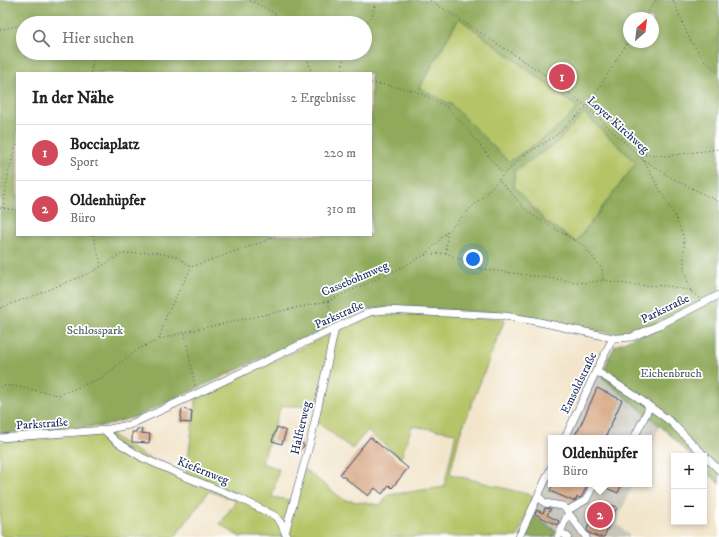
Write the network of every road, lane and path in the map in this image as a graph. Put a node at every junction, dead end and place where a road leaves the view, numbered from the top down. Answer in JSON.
{"nodes":[{"id":1,"x":250,"y":0,"type":"edge"},
{"id":2,"x":376,"y":0,"type":"edge"},
{"id":3,"x":430,"y":0,"type":"edge"},
{"id":4,"x":656,"y":0,"type":"edge"},
{"id":5,"x":673,"y":0,"type":"edge"},
{"id":6,"x":648,"y":12,"type":"edge"},
{"id":7,"x":278,"y":16,"type":"edge"},
{"id":8,"x":372,"y":16,"type":"edge"},
{"id":9,"x":16,"y":26,"type":"edge"},
{"id":10,"x":0,"y":30,"type":"edge"},
{"id":11,"x":624,"y":48,"type":"edge"},
{"id":12,"x":93,"y":60,"type":"edge"},
{"id":13,"x":308,"y":60,"type":"edge"},
{"id":14,"x":343,"y":60,"type":"edge"},
{"id":15,"x":91,"y":72,"type":"edge"},
{"id":16,"x":312,"y":72,"type":"edge"},
{"id":17,"x":343,"y":72,"type":"edge"},
{"id":18,"x":719,"y":73,"type":"edge"},
{"id":19,"x":372,"y":83,"type":"edge"},
{"id":20,"x":587,"y":106,"type":"junction"},
{"id":21,"x":16,"y":147,"type":"edge"},
{"id":22,"x":719,"y":149,"type":"edge"},
{"id":23,"x":636,"y":153,"type":"junction"},
{"id":24,"x":647,"y":154,"type":"junction"},
{"id":25,"x":642,"y":159,"type":"junction"},
{"id":26,"x":503,"y":175,"type":"junction"},
{"id":27,"x":499,"y":180,"type":"junction"},
{"id":28,"x":719,"y":202,"type":"edge"},
{"id":29,"x":0,"y":208,"type":"edge"},
{"id":30,"x":2,"y":208,"type":"junction"},
{"id":31,"x":16,"y":210,"type":"edge"},
{"id":32,"x":447,"y":232,"type":"junction"},
{"id":33,"x":93,"y":236,"type":"edge"},
{"id":34,"x":274,"y":236,"type":"edge"},
{"id":35,"x":446,"y":253,"type":"junction"},
{"id":36,"x":425,"y":256,"type":"junction"},
{"id":37,"x":101,"y":267,"type":"junction"},
{"id":38,"x":191,"y":267,"type":"junction"},
{"id":39,"x":603,"y":280,"type":"junction"},
{"id":40,"x":691,"y":291,"type":"junction"},
{"id":41,"x":719,"y":295,"type":"edge"},
{"id":42,"x":328,"y":300,"type":"junction"},
{"id":43,"x":704,"y":302,"type":"junction"},
{"id":44,"x":0,"y":308,"type":"edge"},
{"id":45,"x":335,"y":328,"type":"junction"},
{"id":46,"x":185,"y":332,"type":"junction"},
{"id":47,"x":613,"y":338,"type":"junction"},
{"id":48,"x":158,"y":340,"type":"junction"},
{"id":49,"x":596,"y":371,"type":"junction"},
{"id":50,"x":0,"y":386,"type":"edge"},
{"id":51,"x":196,"y":394,"type":"junction"},
{"id":52,"x":648,"y":405,"type":"junction"},
{"id":53,"x":104,"y":430,"type":"junction"},
{"id":54,"x":566,"y":435,"type":"edge"},
{"id":55,"x":636,"y":435,"type":"edge"},
{"id":56,"x":0,"y":438,"type":"edge"},
{"id":57,"x":719,"y":470,"type":"edge"},
{"id":58,"x":548,"y":474,"type":"edge"},
{"id":59,"x":592,"y":487,"type":"edge"},
{"id":60,"x":538,"y":496,"type":"junction"},
{"id":61,"x":292,"y":511,"type":"junction"},
{"id":62,"x":568,"y":513,"type":"junction"},
{"id":63,"x":275,"y":516,"type":"junction"},
{"id":64,"x":559,"y":534,"type":"edge"},
{"id":65,"x":286,"y":535,"type":"edge"},
{"id":66,"x":519,"y":537,"type":"edge"},
{"id":67,"x":568,"y":537,"type":"edge"},
{"id":68,"x":586,"y":537,"type":"edge"}],
"edges":[{"from":1,"to":7,"type":"path"},
{"from":2,"to":8,"type":"path"},
{"from":3,"to":20,"type":"path","name":"Loyer Kirchweg"},
{"from":4,"to":6,"type":"path"},
{"from":5,"to":18,"type":"path"},
{"from":9,"to":10,"type":"path"},
{"from":11,"to":20,"type":"path"},
{"from":12,"to":15,"type":"path"},
{"from":13,"to":16,"type":"path"},
{"from":14,"to":17,"type":"path"},
{"from":19,"to":26,"type":"path"},
{"from":20,"to":23,"type":"path","name":"Loyer Kirchweg"},
{"from":20,"to":26,"type":"path"},
{"from":21,"to":30,"type":"path"},
{"from":22,"to":24,"type":"path"},
{"from":23,"to":24,"type":"path"},
{"from":23,"to":25,"type":"path","name":"Loyer Kirchweg"},
{"from":24,"to":25,"type":"path"},
{"from":25,"to":28,"type":"path","name":"Loyer Kirchweg"},
{"from":25,"to":40,"type":"path"},
{"from":26,"to":27,"type":"path"},
{"from":27,"to":32,"type":"path"},
{"from":27,"to":39,"type":"path"},
{"from":29,"to":30,"type":"path"},
{"from":30,"to":31,"type":"path"},
{"from":32,"to":35,"type":"path"},
{"from":32,"to":36,"type":"path"},
{"from":33,"to":37,"type":"path"},
{"from":34,"to":38,"type":"path"},
{"from":35,"to":36,"type":"path","name":"Cassebohmweg"},
{"from":35,"to":39,"type":"path"},
{"from":36,"to":42,"type":"path","name":"Cassebohmweg"},
{"from":37,"to":38,"type":"path"},
{"from":37,"to":44,"type":"path"},
{"from":38,"to":48,"type":"path"},
{"from":39,"to":40,"type":"path"},
{"from":40,"to":43,"type":"path"},
{"from":41,"to":43,"type":"street","name":"Parkstraße"},
{"from":42,"to":45,"type":"path"},
{"from":42,"to":46,"type":"path","name":"Cassebohmweg"},
{"from":43,"to":47,"type":"street","name":"Parkstraße"},
{"from":45,"to":47,"type":"street","name":"Parkstraße"},
{"from":45,"to":51,"type":"street","name":"Parkstraße"},
{"from":45,"to":61,"type":"street","name":"Halfterweg"},
{"from":46,"to":48,"type":"path","name":"Cassebohmweg"},
{"from":46,"to":51,"type":"path"},
{"from":47,"to":49,"type":"street","name":"Emsoldstraße"},
{"from":48,"to":50,"type":"path","name":"Cassebohmweg"},
{"from":49,"to":52,"type":"street"},
{"from":49,"to":54,"type":"street","name":"Emsoldstraße"},
{"from":51,"to":53,"type":"street","name":"Parkstraße"},
{"from":52,"to":55,"type":"street"},
{"from":52,"to":57,"type":"street"},
{"from":53,"to":56,"type":"street","name":"Parkstraße"},
{"from":53,"to":63,"type":"street","name":"Kiefernweg"},
{"from":58,"to":60,"type":"street"},
{"from":59,"to":62,"type":"street"},
{"from":60,"to":62,"type":"street"},
{"from":60,"to":66,"type":"street"},
{"from":61,"to":63,"type":"street"},
{"from":61,"to":65,"type":"street","name":"Halfterweg"},
{"from":62,"to":64,"type":"street"},
{"from":62,"to":68,"type":"street"},
{"from":63,"to":65,"type":"street"},
{"from":64,"to":67,"type":"street"}]}
